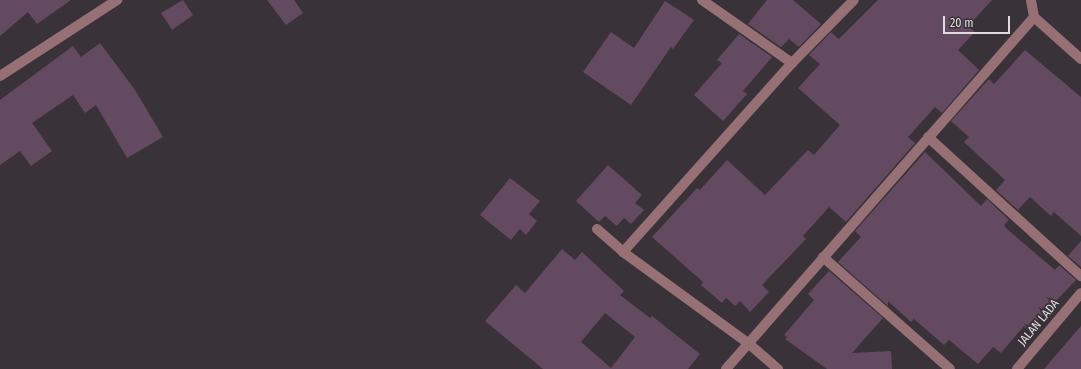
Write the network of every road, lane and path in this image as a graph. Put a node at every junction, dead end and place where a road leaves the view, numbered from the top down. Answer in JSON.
{"nodes":[{"id":1,"x":117,"y":0,"type":"edge"},
{"id":2,"x":702,"y":0,"type":"edge"},
{"id":3,"x":854,"y":0,"type":"edge"},
{"id":4,"x":1031,"y":0,"type":"edge"},
{"id":5,"x":1034,"y":17,"type":"junction"},
{"id":6,"x":1081,"y":58,"type":"edge"},
{"id":7,"x":792,"y":63,"type":"junction"},
{"id":8,"x":0,"y":76,"type":"edge"},
{"id":9,"x":928,"y":137,"type":"junction"},
{"id":10,"x":598,"y":229,"type":"dead end"},
{"id":11,"x":623,"y":252,"type":"junction"},
{"id":12,"x":823,"y":256,"type":"junction"},
{"id":13,"x":1081,"y":276,"type":"edge"},
{"id":14,"x":1081,"y":293,"type":"edge"},
{"id":15,"x":748,"y":343,"type":"junction"},
{"id":16,"x":726,"y":369,"type":"edge"},
{"id":17,"x":778,"y":369,"type":"edge"},
{"id":18,"x":950,"y":369,"type":"edge"},
{"id":19,"x":1016,"y":369,"type":"edge"}],
"edges":[{"from":1,"to":8,"type":"street"},
{"from":2,"to":7,"type":"street"},
{"from":3,"to":7,"type":"street"},
{"from":4,"to":5,"type":"street"},
{"from":5,"to":6,"type":"street"},
{"from":5,"to":9,"type":"street"},
{"from":7,"to":11,"type":"street"},
{"from":9,"to":12,"type":"street"},
{"from":9,"to":13,"type":"street"},
{"from":10,"to":11,"type":"street"},
{"from":11,"to":15,"type":"street"},
{"from":12,"to":15,"type":"street"},
{"from":12,"to":18,"type":"street"},
{"from":14,"to":19,"type":"street","name":"JALAN LADA"},
{"from":15,"to":16,"type":"street"},
{"from":15,"to":17,"type":"street"}]}
